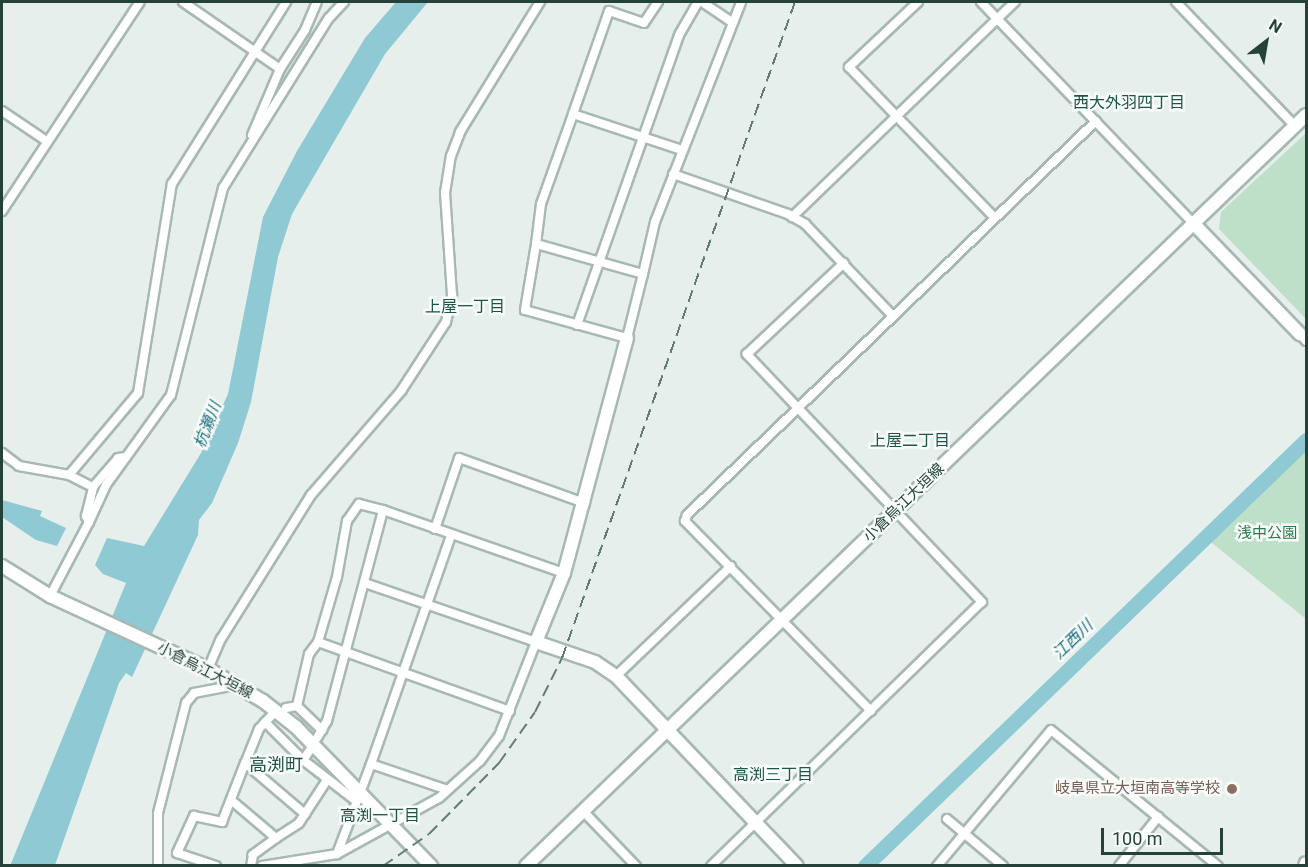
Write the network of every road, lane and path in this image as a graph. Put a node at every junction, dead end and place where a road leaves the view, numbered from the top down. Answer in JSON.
{"nodes":[{"id":1,"x":140,"y":2,"type":"edge"},
{"id":2,"x":183,"y":2,"type":"edge"},
{"id":3,"x":284,"y":2,"type":"edge"},
{"id":4,"x":317,"y":2,"type":"edge"},
{"id":5,"x":344,"y":2,"type":"edge"},
{"id":6,"x":540,"y":2,"type":"edge"},
{"id":7,"x":658,"y":2,"type":"edge"},
{"id":8,"x":700,"y":2,"type":"edge"},
{"id":9,"x":741,"y":2,"type":"edge"},
{"id":10,"x":918,"y":2,"type":"edge"},
{"id":11,"x":981,"y":2,"type":"edge"},
{"id":12,"x":1015,"y":2,"type":"edge"},
{"id":13,"x":1176,"y":2,"type":"edge"},
{"id":14,"x":997,"y":18,"type":"junction"},
{"id":15,"x":733,"y":23,"type":"junction"},
{"id":16,"x":252,"y":50,"type":"junction"},
{"id":17,"x":280,"y":69,"type":"junction"},
{"id":18,"x":2,"y":111,"type":"edge"},
{"id":19,"x":573,"y":114,"type":"junction"},
{"id":20,"x":896,"y":115,"type":"junction"},
{"id":21,"x":1306,"y":115,"type":"edge"},
{"id":22,"x":1096,"y":121,"type":"junction"},
{"id":23,"x":1295,"y":126,"type":"junction"},
{"id":24,"x":644,"y":137,"type":"junction"},
{"id":25,"x":48,"y":142,"type":"junction"},
{"id":26,"x":251,"y":145,"type":"junction"},
{"id":27,"x":682,"y":150,"type":"junction"},
{"id":28,"x":673,"y":174,"type":"junction"},
{"id":29,"x":2,"y":211,"type":"edge"},
{"id":30,"x":792,"y":217,"type":"junction"},
{"id":31,"x":995,"y":218,"type":"junction"},
{"id":32,"x":1194,"y":224,"type":"junction"},
{"id":33,"x":536,"y":244,"type":"junction"},
{"id":34,"x":600,"y":261,"type":"junction"},
{"id":35,"x":843,"y":263,"type":"junction"},
{"id":36,"x":643,"y":274,"type":"junction"},
{"id":37,"x":893,"y":316,"type":"junction"},
{"id":38,"x":577,"y":325,"type":"junction"},
{"id":39,"x":1303,"y":337,"type":"edge"},
{"id":40,"x":627,"y":338,"type":"junction"},
{"id":41,"x":798,"y":408,"type":"junction"},
{"id":42,"x":2,"y":453,"type":"edge"},
{"id":43,"x":126,"y":457,"type":"junction"},
{"id":44,"x":69,"y":475,"type":"junction"},
{"id":45,"x":93,"y":487,"type":"junction"},
{"id":46,"x":585,"y":502,"type":"junction"},
{"id":47,"x":383,"y":510,"type":"junction"},
{"id":48,"x":896,"y":510,"type":"junction"},
{"id":49,"x":89,"y":522,"type":"junction"},
{"id":50,"x":435,"y":529,"type":"junction"},
{"id":51,"x":451,"y":535,"type":"junction"},
{"id":52,"x":2,"y":566,"type":"edge"},
{"id":53,"x":731,"y":566,"type":"junction"},
{"id":54,"x":564,"y":573,"type":"junction"},
{"id":55,"x":365,"y":583,"type":"junction"},
{"id":56,"x":55,"y":598,"type":"junction"},
{"id":57,"x":426,"y":604,"type":"junction"},
{"id":58,"x":783,"y":619,"type":"junction"},
{"id":59,"x":318,"y":642,"type":"junction"},
{"id":60,"x":536,"y":642,"type":"junction"},
{"id":61,"x":345,"y":653,"type":"junction"},
{"id":62,"x":204,"y":667,"type":"junction"},
{"id":63,"x":402,"y":673,"type":"junction"},
{"id":64,"x":616,"y":676,"type":"junction"},
{"id":65,"x":236,"y":685,"type":"junction"},
{"id":66,"x":297,"y":706,"type":"junction"},
{"id":67,"x":286,"y":708,"type":"dead end"},
{"id":68,"x":510,"y":711,"type":"junction"},
{"id":69,"x":871,"y":711,"type":"junction"},
{"id":70,"x":272,"y":715,"type":"dead end"},
{"id":71,"x":265,"y":722,"type":"junction"},
{"id":72,"x":322,"y":730,"type":"junction"},
{"id":73,"x":668,"y":730,"type":"junction"},
{"id":74,"x":317,"y":738,"type":"dead end"},
{"id":75,"x":310,"y":750,"type":"dead end"},
{"id":76,"x":303,"y":760,"type":"junction"},
{"id":77,"x":245,"y":763,"type":"junction"},
{"id":78,"x":371,"y":764,"type":"junction"},
{"id":79,"x":327,"y":780,"type":"junction"},
{"id":80,"x":448,"y":790,"type":"junction"},
{"id":81,"x":356,"y":795,"type":"junction"},
{"id":82,"x":231,"y":800,"type":"junction"},
{"id":83,"x":584,"y":812,"type":"junction"},
{"id":84,"x":305,"y":813,"type":"junction"},
{"id":85,"x":1158,"y":817,"type":"junction"},
{"id":86,"x":947,"y":819,"type":"dead end"},
{"id":87,"x":756,"y":823,"type":"junction"},
{"id":88,"x":393,"y":826,"type":"junction"},
{"id":89,"x":964,"y":833,"type":"junction"},
{"id":90,"x":276,"y":838,"type":"junction"},
{"id":91,"x":337,"y":855,"type":"junction"},
{"id":92,"x":291,"y":865,"type":"edge"},
{"id":93,"x":159,"y":866,"type":"edge"},
{"id":94,"x":216,"y":866,"type":"edge"},
{"id":95,"x":251,"y":866,"type":"edge"},
{"id":96,"x":262,"y":866,"type":"edge"},
{"id":97,"x":431,"y":866,"type":"edge"},
{"id":98,"x":526,"y":866,"type":"edge"},
{"id":99,"x":636,"y":866,"type":"edge"},
{"id":100,"x":711,"y":866,"type":"edge"},
{"id":101,"x":797,"y":866,"type":"edge"},
{"id":102,"x":937,"y":866,"type":"edge"},
{"id":103,"x":1004,"y":866,"type":"edge"},
{"id":104,"x":1119,"y":866,"type":"edge"},
{"id":105,"x":1218,"y":866,"type":"edge"}],
"edges":[{"from":1,"to":25,"type":"street"},
{"from":2,"to":16,"type":"street"},
{"from":3,"to":16,"type":"street"},
{"from":4,"to":17,"type":"street"},
{"from":5,"to":26,"type":"street"},
{"from":6,"to":62,"type":"street"},
{"from":7,"to":19,"type":"street"},
{"from":8,"to":15,"type":"street"},
{"from":8,"to":24,"type":"street"},
{"from":9,"to":15,"type":"street"},
{"from":10,"to":20,"type":"street"},
{"from":11,"to":14,"type":"street"},
{"from":12,"to":14,"type":"street"},
{"from":13,"to":23,"type":"street"},
{"from":14,"to":20,"type":"street"},
{"from":14,"to":22,"type":"street"},
{"from":15,"to":27,"type":"street"},
{"from":16,"to":17,"type":"street"},
{"from":16,"to":44,"type":"street"},
{"from":17,"to":26,"type":"street"},
{"from":18,"to":25,"type":"street"},
{"from":19,"to":24,"type":"street"},
{"from":19,"to":33,"type":"street"},
{"from":20,"to":30,"type":"street"},
{"from":20,"to":31,"type":"street"},
{"from":21,"to":23,"type":"main road","name":"小倉烏江大垣線"},
{"from":22,"to":31,"type":"street"},
{"from":22,"to":32,"type":"street"},
{"from":23,"to":32,"type":"main road","name":"小倉烏江大垣線"},
{"from":24,"to":27,"type":"street"},
{"from":24,"to":34,"type":"street"},
{"from":25,"to":29,"type":"street"},
{"from":26,"to":43,"type":"street"},
{"from":27,"to":28,"type":"street"},
{"from":28,"to":30,"type":"street"},
{"from":28,"to":36,"type":"street"},
{"from":30,"to":35,"type":"street"},
{"from":31,"to":37,"type":"street"},
{"from":32,"to":39,"type":"main road"},
{"from":32,"to":48,"type":"main road","name":"小倉烏江大垣線"},
{"from":33,"to":34,"type":"street"},
{"from":33,"to":38,"type":"street"},
{"from":34,"to":36,"type":"street"},
{"from":34,"to":38,"type":"street"},
{"from":35,"to":37,"type":"street"},
{"from":35,"to":41,"type":"street"},
{"from":36,"to":40,"type":"street"},
{"from":37,"to":41,"type":"street"},
{"from":38,"to":40,"type":"street"},
{"from":40,"to":46,"type":"main road"},
{"from":41,"to":48,"type":"street"},
{"from":41,"to":53,"type":"street"},
{"from":42,"to":44,"type":"street"},
{"from":43,"to":45,"type":"street"},
{"from":43,"to":49,"type":"street"},
{"from":44,"to":45,"type":"street"},
{"from":45,"to":49,"type":"street"},
{"from":46,"to":50,"type":"street"},
{"from":46,"to":54,"type":"main road"},
{"from":47,"to":50,"type":"street"},
{"from":47,"to":55,"type":"street"},
{"from":47,"to":59,"type":"street"},
{"from":48,"to":58,"type":"main road","name":"小倉烏江大垣線"},
{"from":48,"to":69,"type":"street"},
{"from":49,"to":56,"type":"street"},
{"from":50,"to":51,"type":"street"},
{"from":51,"to":54,"type":"street"},
{"from":51,"to":57,"type":"street"},
{"from":52,"to":56,"type":"main road","name":"小倉烏江大垣線"},
{"from":53,"to":58,"type":"street"},
{"from":53,"to":64,"type":"street"},
{"from":54,"to":60,"type":"main road"},
{"from":55,"to":57,"type":"street"},
{"from":55,"to":61,"type":"street"},
{"from":56,"to":62,"type":"main road","name":"小倉烏江大垣線"},
{"from":57,"to":60,"type":"street"},
{"from":57,"to":63,"type":"street"},
{"from":58,"to":69,"type":"street"},
{"from":58,"to":73,"type":"main road","name":"小倉烏江大垣線"},
{"from":59,"to":61,"type":"street"},
{"from":59,"to":66,"type":"street"},
{"from":60,"to":64,"type":"main road"},
{"from":60,"to":68,"type":"street"},
{"from":61,"to":63,"type":"street"},
{"from":61,"to":72,"type":"street"},
{"from":62,"to":65,"type":"main road","name":"小倉烏江大垣線"},
{"from":63,"to":68,"type":"street"},
{"from":63,"to":78,"type":"street"},
{"from":64,"to":73,"type":"main road"},
{"from":65,"to":81,"type":"main road","name":"小倉烏江大垣線"},
{"from":65,"to":93,"type":"street"},
{"from":66,"to":67,"type":"street"},
{"from":66,"to":72,"type":"street"},
{"from":68,"to":80,"type":"street"},
{"from":69,"to":87,"type":"street"},
{"from":70,"to":71,"type":"street"},
{"from":71,"to":76,"type":"street"},
{"from":71,"to":77,"type":"street"},
{"from":72,"to":74,"type":"street"},
{"from":73,"to":83,"type":"main road","name":"小倉烏江大垣線"},
{"from":73,"to":87,"type":"main road"},
{"from":75,"to":76,"type":"street"},
{"from":76,"to":79,"type":"street"},
{"from":77,"to":82,"type":"street"},
{"from":77,"to":84,"type":"street"},
{"from":78,"to":80,"type":"street"},
{"from":78,"to":81,"type":"street"},
{"from":79,"to":81,"type":"street"},
{"from":79,"to":84,"type":"street"},
{"from":80,"to":88,"type":"street"},
{"from":81,"to":88,"type":"main road","name":"小倉烏江大垣線"},
{"from":81,"to":91,"type":"street"},
{"from":82,"to":90,"type":"street"},
{"from":82,"to":94,"type":"street"},
{"from":83,"to":98,"type":"main road","name":"小倉烏江大垣線"},
{"from":83,"to":99,"type":"street"},
{"from":84,"to":90,"type":"street"},
{"from":85,"to":89,"type":"street"},
{"from":85,"to":104,"type":"street"},
{"from":85,"to":105,"type":"street"},
{"from":86,"to":89,"type":"street"},
{"from":87,"to":100,"type":"street"},
{"from":87,"to":101,"type":"main road"},
{"from":88,"to":91,"type":"street"},
{"from":88,"to":97,"type":"main road","name":"小倉烏江大垣線"},
{"from":89,"to":102,"type":"street"},
{"from":89,"to":103,"type":"street"},
{"from":90,"to":95,"type":"street"},
{"from":91,"to":92,"type":"street"},
{"from":92,"to":96,"type":"street"}]}
